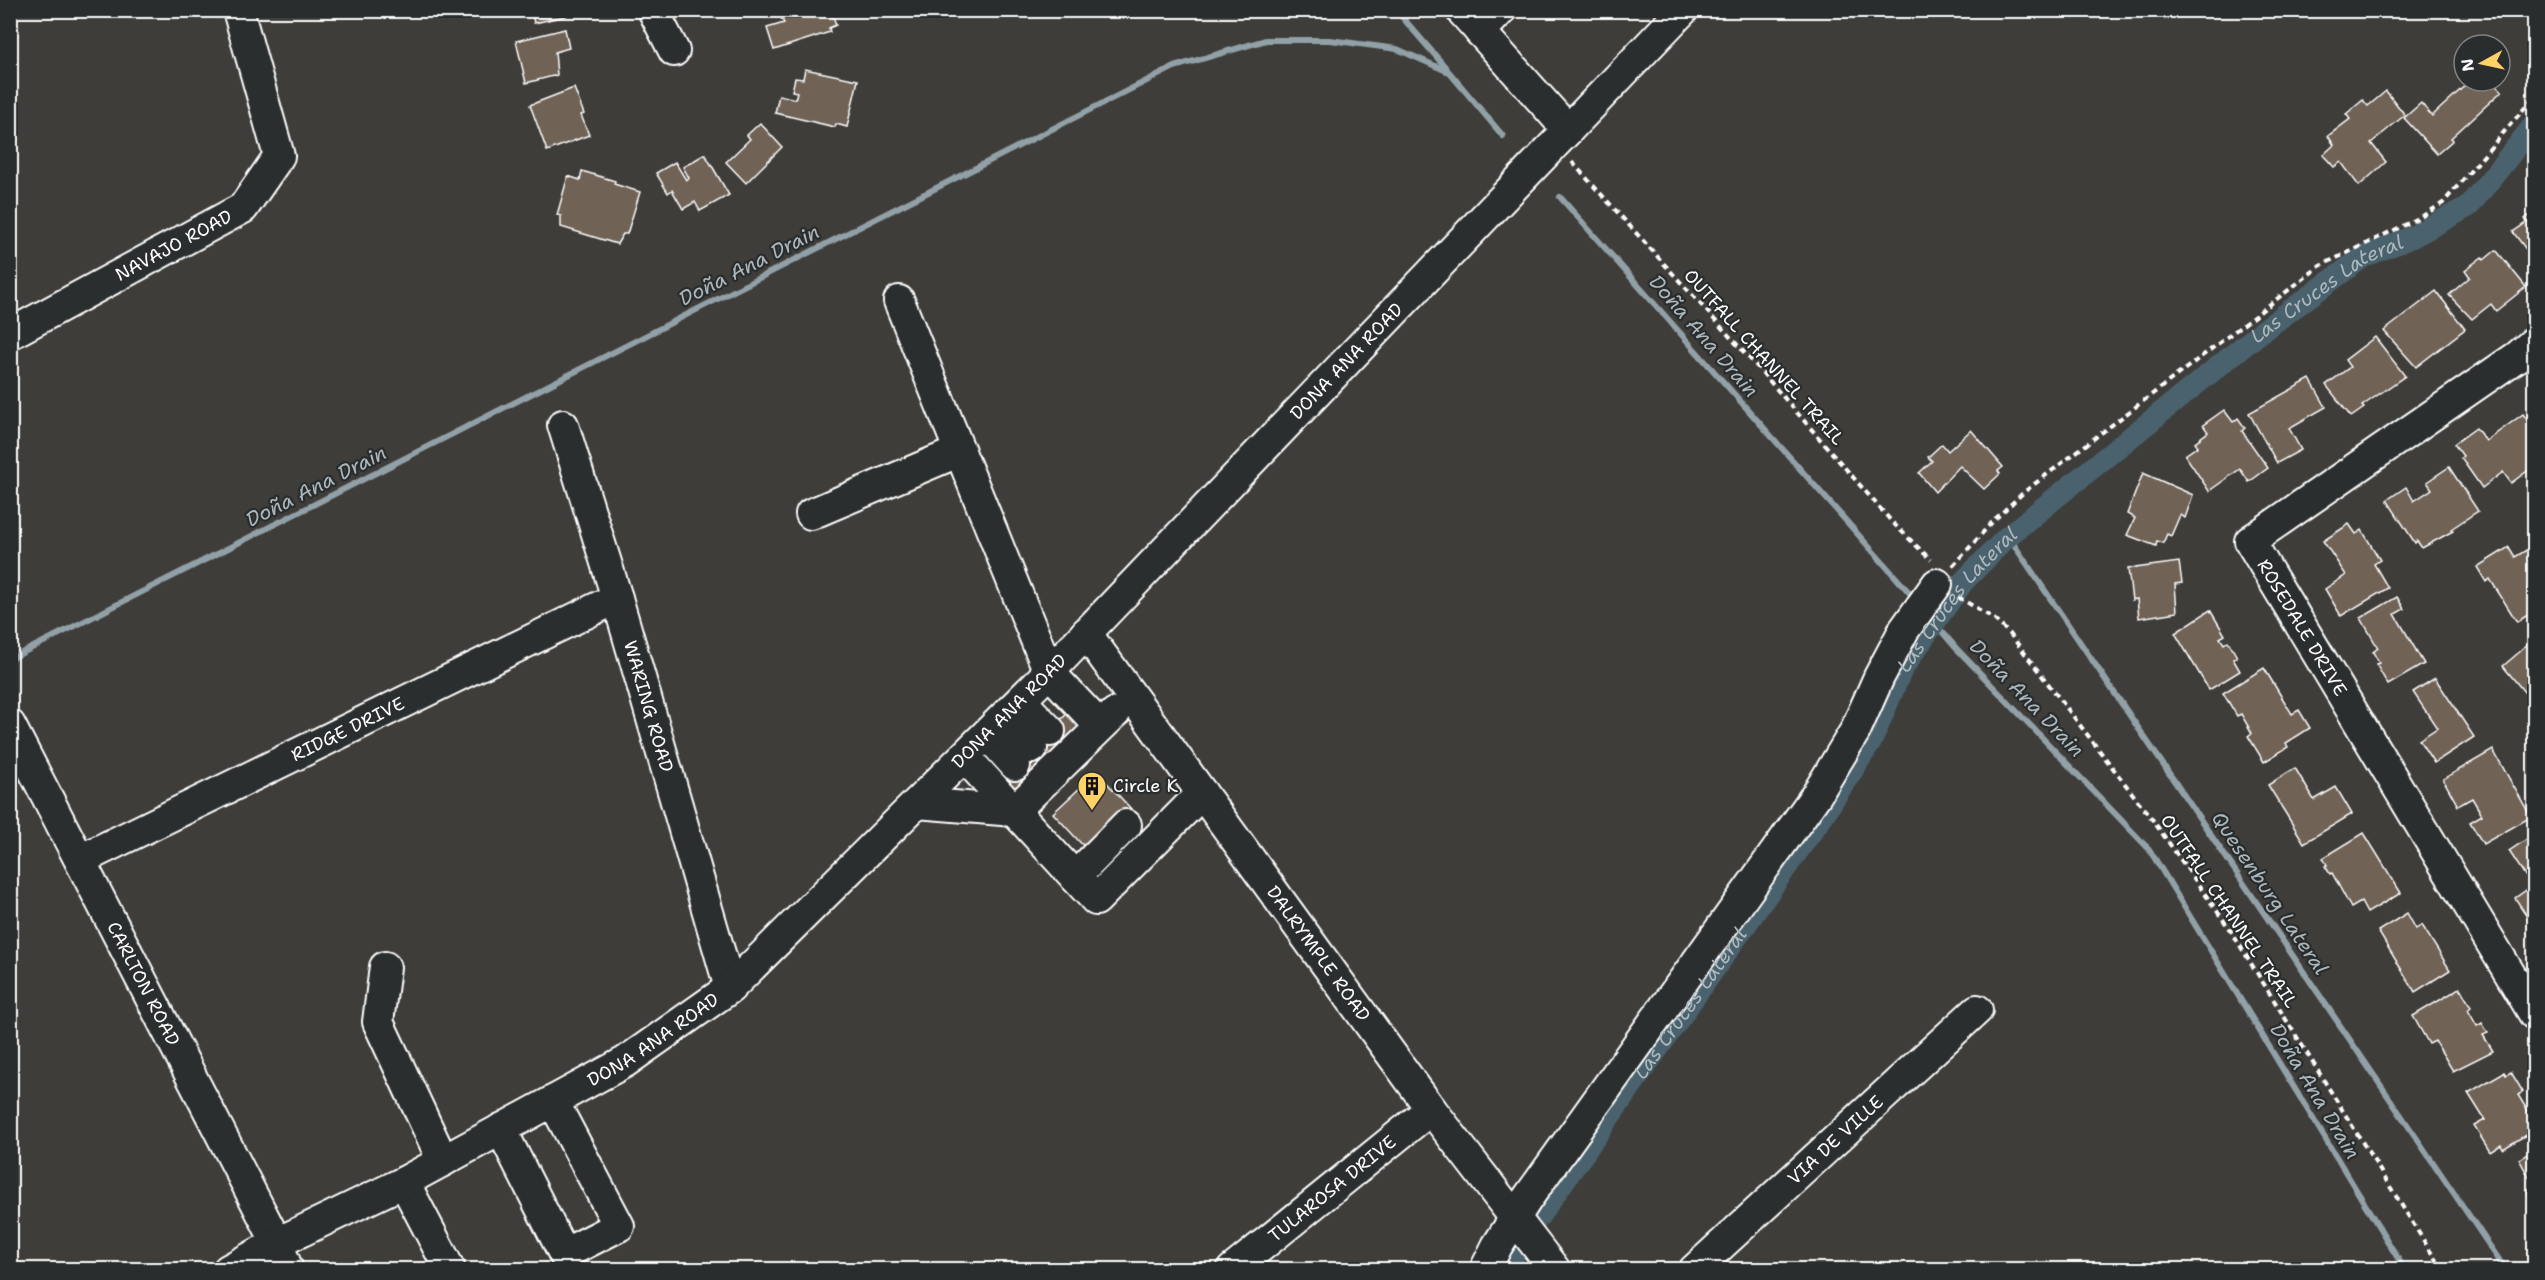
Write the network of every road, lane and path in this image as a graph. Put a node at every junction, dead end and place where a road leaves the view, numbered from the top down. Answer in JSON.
{"nodes":[{"id":1,"x":238,"y":10,"type":"edge"},
{"id":2,"x":652,"y":10,"type":"edge"},
{"id":3,"x":1501,"y":10,"type":"edge"},
{"id":4,"x":1683,"y":10,"type":"edge"},
{"id":5,"x":1471,"y":21,"type":"edge"},
{"id":6,"x":674,"y":51,"type":"dead end"},
{"id":7,"x":2535,"y":97,"type":"edge"},
{"id":8,"x":1562,"y":137,"type":"junction"},
{"id":9,"x":900,"y":301,"type":"dead end"},
{"id":10,"x":10,"y":334,"type":"edge"},
{"id":11,"x":2535,"y":342,"type":"edge"},
{"id":12,"x":563,"y":425,"type":"dead end"},
{"id":13,"x":960,"y":451,"type":"junction"},
{"id":14,"x":811,"y":514,"type":"dead end"},
{"id":15,"x":1946,"y":586,"type":"junction"},
{"id":16,"x":617,"y":598,"type":"junction"},
{"id":17,"x":1086,"y":633,"type":"junction"},
{"id":18,"x":1050,"y":672,"type":"junction"},
{"id":19,"x":1133,"y":698,"type":"junction"},
{"id":20,"x":1004,"y":717,"type":"junction"},
{"id":21,"x":10,"y":725,"type":"edge"},
{"id":22,"x":1100,"y":726,"type":"junction"},
{"id":23,"x":964,"y":757,"type":"junction"},
{"id":24,"x":1044,"y":760,"type":"junction"},
{"id":25,"x":1202,"y":793,"type":"junction"},
{"id":26,"x":917,"y":803,"type":"junction"},
{"id":27,"x":1014,"y":811,"type":"junction"},
{"id":28,"x":1126,"y":825,"type":"dead end"},
{"id":29,"x":80,"y":860,"type":"junction"},
{"id":30,"x":1075,"y":877,"type":"junction"},
{"id":31,"x":385,"y":968,"type":"dead end"},
{"id":32,"x":730,"y":988,"type":"junction"},
{"id":33,"x":1977,"y":1010,"type":"dead end"},
{"id":34,"x":2535,"y":1014,"type":"edge"},
{"id":35,"x":553,"y":1101,"type":"junction"},
{"id":36,"x":1431,"y":1109,"type":"junction"},
{"id":37,"x":501,"y":1129,"type":"junction"},
{"id":38,"x":443,"y":1161,"type":"junction"},
{"id":39,"x":404,"y":1182,"type":"junction"},
{"id":40,"x":1515,"y":1217,"type":"junction"},
{"id":41,"x":282,"y":1256,"type":"edge"},
{"id":42,"x":228,"y":1269,"type":"edge"},
{"id":43,"x":450,"y":1269,"type":"edge"},
{"id":44,"x":1232,"y":1269,"type":"edge"},
{"id":45,"x":1485,"y":1269,"type":"edge"},
{"id":46,"x":1555,"y":1269,"type":"edge"},
{"id":47,"x":1694,"y":1269,"type":"edge"},
{"id":48,"x":2442,"y":1269,"type":"edge"}],
"edges":[{"from":1,"to":10,"type":"street","name":"NAVAJO ROAD"},
{"from":2,"to":6,"type":"street"},
{"from":3,"to":5,"type":"street"},
{"from":4,"to":8,"type":"street","name":"DONA ANA ROAD"},
{"from":5,"to":8,"type":"street"},
{"from":7,"to":15,"type":"path"},
{"from":8,"to":15,"type":"path","name":"OUTFALL CHANNEL TRAIL"},
{"from":8,"to":17,"type":"street","name":"DONA ANA ROAD"},
{"from":9,"to":13,"type":"street"},
{"from":11,"to":34,"type":"street","name":"ROSEDALE DRIVE"},
{"from":12,"to":16,"type":"street","name":"WARING ROAD"},
{"from":13,"to":14,"type":"street"},
{"from":13,"to":18,"type":"street"},
{"from":15,"to":40,"type":"street"},
{"from":15,"to":48,"type":"path","name":"OUTFALL CHANNEL TRAIL"},
{"from":16,"to":29,"type":"street","name":"RIDGE DRIVE"},
{"from":16,"to":32,"type":"street","name":"WARING ROAD"},
{"from":17,"to":18,"type":"street","name":"DONA ANA ROAD"},
{"from":17,"to":19,"type":"street","name":"DALRYMPLE ROAD"},
{"from":18,"to":20,"type":"street","name":"DONA ANA ROAD"},
{"from":18,"to":22,"type":"street"},
{"from":19,"to":22,"type":"street"},
{"from":19,"to":25,"type":"street","name":"DALRYMPLE ROAD"},
{"from":20,"to":23,"type":"street","name":"DONA ANA ROAD"},
{"from":20,"to":24,"type":"street"},
{"from":20,"to":24,"type":"street"},
{"from":21,"to":29,"type":"street","name":"CARLTON ROAD"},
{"from":22,"to":24,"type":"street"},
{"from":23,"to":26,"type":"street","name":"DONA ANA ROAD"},
{"from":23,"to":27,"type":"street"},
{"from":24,"to":27,"type":"street"},
{"from":25,"to":30,"type":"street"},
{"from":25,"to":36,"type":"street","name":"DALRYMPLE ROAD"},
{"from":26,"to":27,"type":"street"},
{"from":26,"to":32,"type":"street","name":"DONA ANA ROAD"},
{"from":27,"to":30,"type":"street"},
{"from":28,"to":30,"type":"street"},
{"from":29,"to":41,"type":"street","name":"CARLTON ROAD"},
{"from":31,"to":38,"type":"street"},
{"from":32,"to":35,"type":"street","name":"DONA ANA ROAD"},
{"from":33,"to":47,"type":"street","name":"VIA DE VILLE"},
{"from":35,"to":37,"type":"street","name":"DONA ANA ROAD"},
{"from":35,"to":37,"type":"street"},
{"from":36,"to":40,"type":"street","name":"DALRYMPLE ROAD"},
{"from":36,"to":44,"type":"street","name":"TULAROSA DRIVE"},
{"from":37,"to":38,"type":"street","name":"DONA ANA ROAD"},
{"from":38,"to":39,"type":"street","name":"DONA ANA ROAD"},
{"from":39,"to":41,"type":"street","name":"DONA ANA ROAD"},
{"from":39,"to":43,"type":"street"},
{"from":40,"to":45,"type":"street"},
{"from":40,"to":46,"type":"street","name":"DALRYMPLE ROAD"},
{"from":41,"to":42,"type":"street","name":"DONA ANA ROAD"}]}
